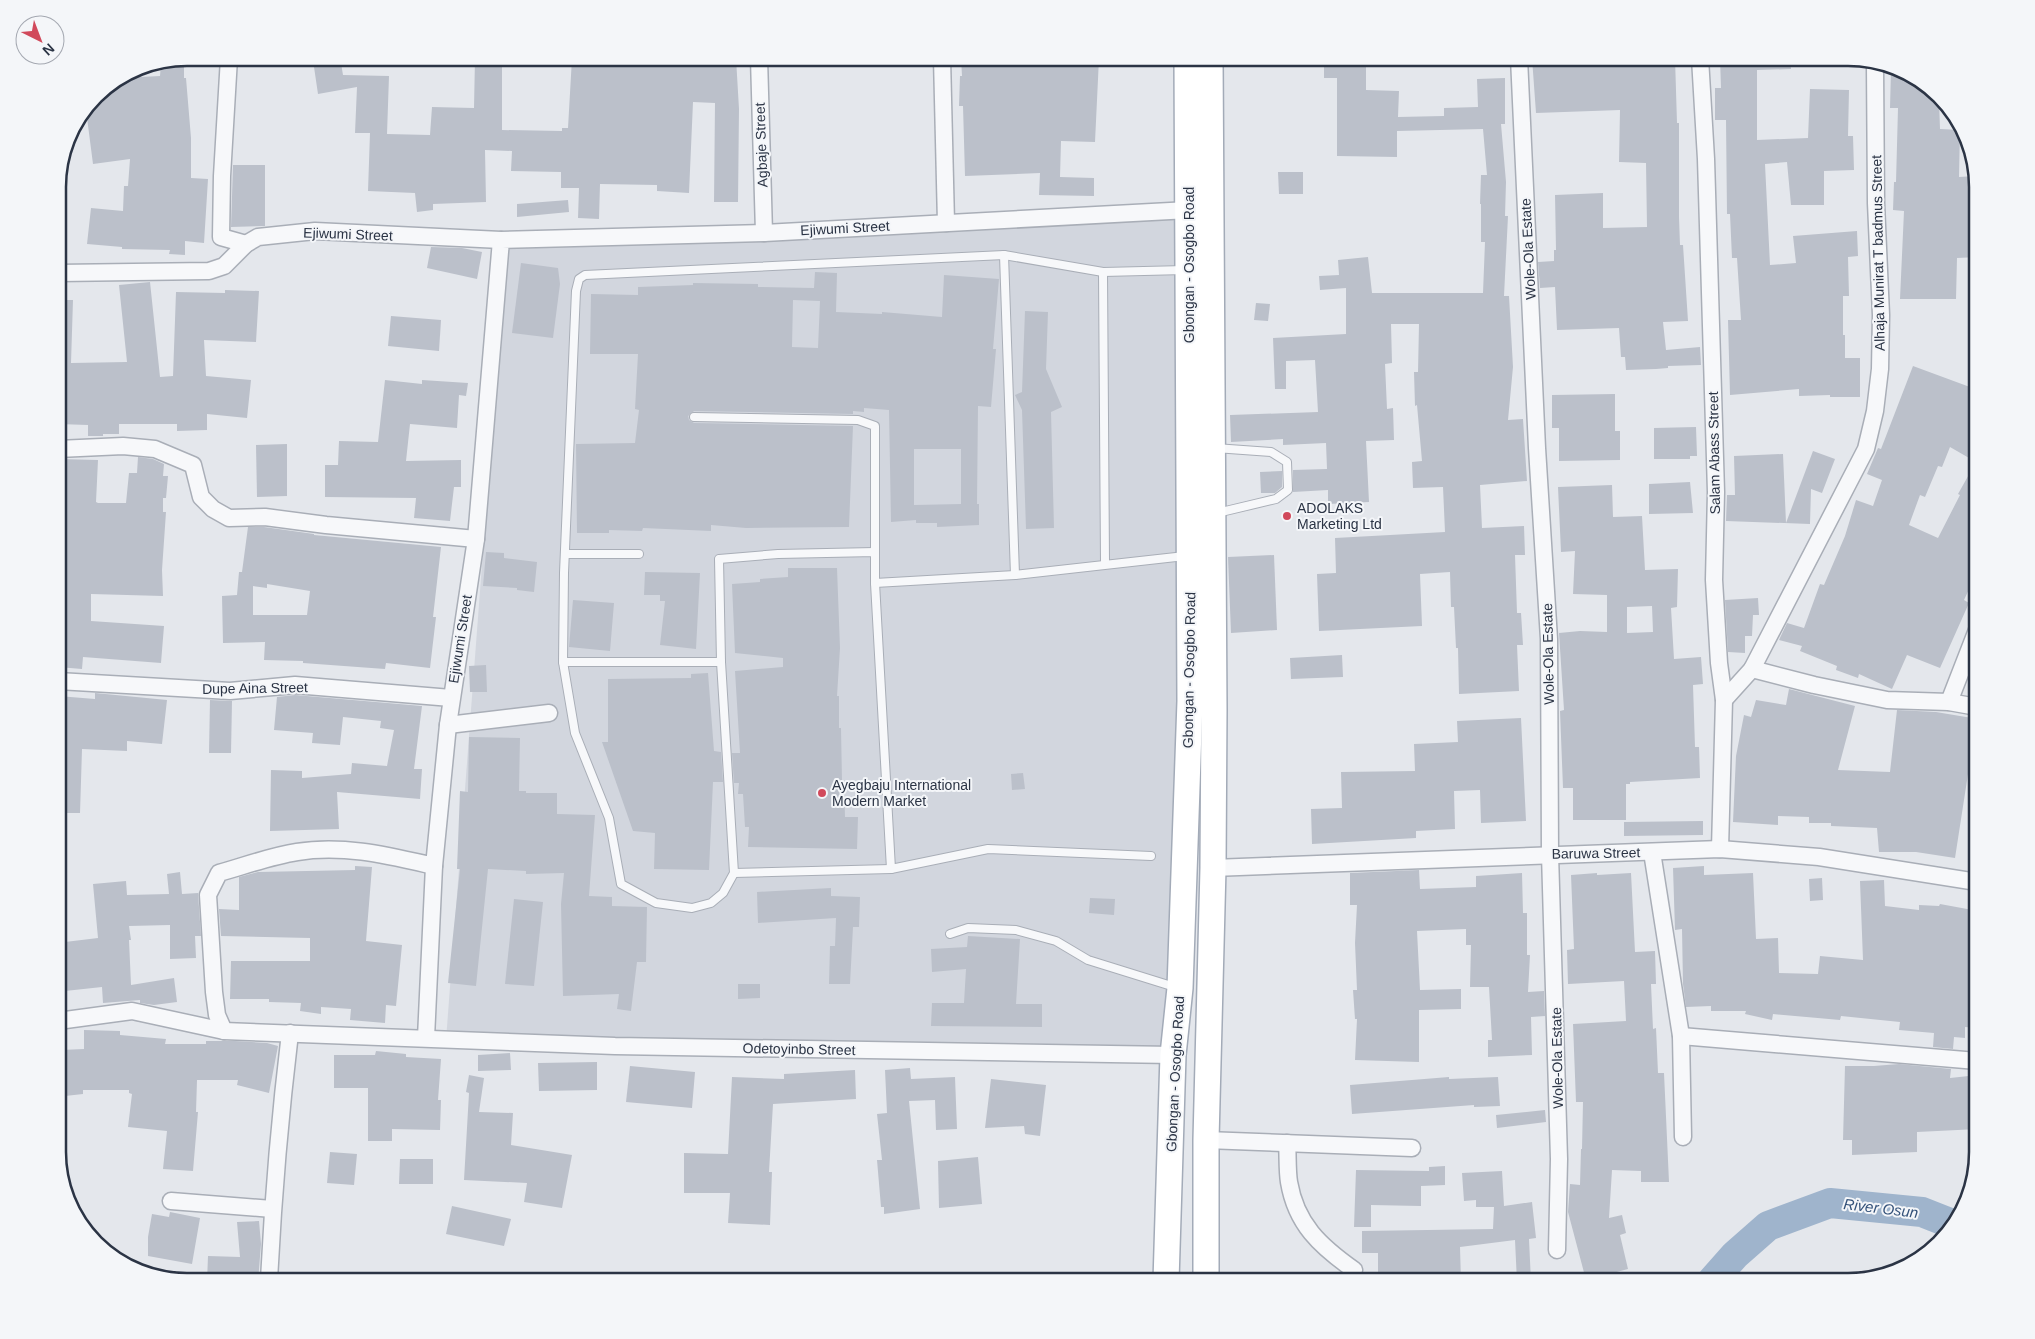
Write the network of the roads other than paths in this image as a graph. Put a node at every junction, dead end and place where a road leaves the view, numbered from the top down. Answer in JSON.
{"nodes":[{"id":1,"x":1187,"y":66,"type":"edge"},
{"id":2,"x":1210,"y":66,"type":"edge"},
{"id":3,"x":1519,"y":66,"type":"edge"},
{"id":4,"x":1700,"y":66,"type":"edge"},
{"id":5,"x":228,"y":67,"type":"edge"},
{"id":6,"x":758,"y":67,"type":"edge"},
{"id":7,"x":942,"y":67,"type":"edge"},
{"id":8,"x":1875,"y":70,"type":"edge"},
{"id":9,"x":1189,"y":210,"type":"junction"},
{"id":10,"x":946,"y":223,"type":"junction"},
{"id":11,"x":764,"y":233,"type":"junction"},
{"id":12,"x":501,"y":240,"type":"junction"},
{"id":13,"x":246,"y":244,"type":"junction"},
{"id":14,"x":1004,"y":255,"type":"junction"},
{"id":15,"x":1189,"y":270,"type":"junction"},
{"id":16,"x":1103,"y":272,"type":"junction"},
{"id":17,"x":67,"y":273,"type":"edge"},
{"id":18,"x":694,"y":417,"type":"dead end"},
{"id":19,"x":1213,"y":448,"type":"junction"},
{"id":20,"x":67,"y":449,"type":"edge"},
{"id":21,"x":1213,"y":514,"type":"junction"},
{"id":22,"x":476,"y":539,"type":"junction"},
{"id":23,"x":876,"y":552,"type":"junction"},
{"id":24,"x":565,"y":554,"type":"junction"},
{"id":25,"x":639,"y":554,"type":"dead end"},
{"id":26,"x":1190,"y":556,"type":"junction"},
{"id":27,"x":1105,"y":563,"type":"junction"},
{"id":28,"x":1015,"y":575,"type":"junction"},
{"id":29,"x":875,"y":583,"type":"junction"},
{"id":30,"x":1969,"y":652,"type":"edge"},
{"id":31,"x":563,"y":662,"type":"junction"},
{"id":32,"x":721,"y":662,"type":"junction"},
{"id":33,"x":1752,"y":668,"type":"junction"},
{"id":34,"x":67,"y":682,"type":"edge"},
{"id":35,"x":451,"y":698,"type":"junction"},
{"id":36,"x":1724,"y":700,"type":"junction"},
{"id":37,"x":1949,"y":702,"type":"junction"},
{"id":38,"x":1969,"y":705,"type":"edge"},
{"id":39,"x":549,"y":712,"type":"dead end"},
{"id":40,"x":448,"y":725,"type":"junction"},
{"id":41,"x":1720,"y":849,"type":"junction"},
{"id":42,"x":1652,"y":852,"type":"junction"},
{"id":43,"x":1550,"y":854,"type":"junction"},
{"id":44,"x":1151,"y":856,"type":"dead end"},
{"id":45,"x":434,"y":866,"type":"junction"},
{"id":46,"x":1213,"y":868,"type":"junction"},
{"id":47,"x":891,"y":869,"type":"junction"},
{"id":48,"x":734,"y":873,"type":"junction"},
{"id":49,"x":1969,"y":881,"type":"edge"},
{"id":50,"x":950,"y":934,"type":"dead end"},
{"id":51,"x":1180,"y":988,"type":"junction"},
{"id":52,"x":67,"y":1019,"type":"edge"},
{"id":53,"x":224,"y":1031,"type":"junction"},
{"id":54,"x":290,"y":1033,"type":"junction"},
{"id":55,"x":1681,"y":1036,"type":"junction"},
{"id":56,"x":426,"y":1038,"type":"junction"},
{"id":57,"x":1173,"y":1055,"type":"junction"},
{"id":58,"x":1969,"y":1060,"type":"edge"},
{"id":59,"x":1684,"y":1137,"type":"dead end"},
{"id":60,"x":1206,"y":1140,"type":"junction"},
{"id":61,"x":1288,"y":1143,"type":"junction"},
{"id":62,"x":1412,"y":1148,"type":"dead end"},
{"id":63,"x":171,"y":1201,"type":"dead end"},
{"id":64,"x":272,"y":1209,"type":"junction"},
{"id":65,"x":1557,"y":1250,"type":"dead end"},
{"id":66,"x":1354,"y":1270,"type":"dead end"},
{"id":67,"x":269,"y":1273,"type":"edge"},
{"id":68,"x":1166,"y":1273,"type":"edge"},
{"id":69,"x":1206,"y":1273,"type":"edge"}],
"edges":[{"from":1,"to":9,"type":"main road","name":"Gbongan - Osogbo Road"},
{"from":2,"to":19,"type":"main road","name":"Gbongan - Osogbo Road"},
{"from":3,"to":43,"type":"street","name":"Wole-Ola Estate"},
{"from":4,"to":36,"type":"street","name":"Salam Abass Street"},
{"from":5,"to":13,"type":"street"},
{"from":6,"to":11,"type":"street","name":"Agbaje Street"},
{"from":7,"to":10,"type":"street"},
{"from":8,"to":33,"type":"street","name":"Alhaja Munirat T badmus Street"},
{"from":9,"to":10,"type":"street","name":"Ejiwumi Street"},
{"from":9,"to":15,"type":"main road","name":"Gbongan - Osogbo Road"},
{"from":10,"to":11,"type":"street","name":"Ejiwumi Street"},
{"from":11,"to":12,"type":"street","name":"Ejiwumi Street"},
{"from":12,"to":13,"type":"street","name":"Ejiwumi Street"},
{"from":12,"to":22,"type":"street","name":"Ejiwumi Street"},
{"from":13,"to":17,"type":"street","name":"Ejiwumi Street"},
{"from":14,"to":16,"type":"lane"},
{"from":14,"to":24,"type":"lane"},
{"from":14,"to":28,"type":"lane"},
{"from":15,"to":16,"type":"lane"},
{"from":15,"to":26,"type":"main road","name":"Gbongan - Osogbo Road"},
{"from":16,"to":27,"type":"lane"},
{"from":18,"to":23,"type":"lane"},
{"from":19,"to":21,"type":"main road","name":"Gbongan - Osogbo Road"},
{"from":19,"to":21,"type":"lane"},
{"from":20,"to":22,"type":"street"},
{"from":21,"to":46,"type":"main road","name":"Gbongan - Osogbo Road"},
{"from":22,"to":35,"type":"street","name":"Ejiwumi Street"},
{"from":23,"to":29,"type":"lane"},
{"from":23,"to":32,"type":"lane"},
{"from":24,"to":25,"type":"lane"},
{"from":24,"to":31,"type":"lane"},
{"from":26,"to":27,"type":"lane"},
{"from":26,"to":51,"type":"main road","name":"Gbongan - Osogbo Road"},
{"from":27,"to":28,"type":"lane"},
{"from":28,"to":29,"type":"lane"},
{"from":29,"to":47,"type":"lane"},
{"from":30,"to":37,"type":"street"},
{"from":31,"to":32,"type":"lane"},
{"from":31,"to":48,"type":"lane"},
{"from":32,"to":48,"type":"lane"},
{"from":33,"to":36,"type":"street","name":"Alhaja Munirat T badmus Street"},
{"from":33,"to":37,"type":"street"},
{"from":34,"to":35,"type":"street","name":"Dupe Aina Street"},
{"from":35,"to":40,"type":"street","name":"Ejiwumi Street"},
{"from":36,"to":41,"type":"street","name":"Salam Abass Street"},
{"from":37,"to":38,"type":"street"},
{"from":39,"to":40,"type":"street"},
{"from":40,"to":45,"type":"street","name":"Ejiwumi Street"},
{"from":41,"to":42,"type":"street","name":"Baruwa Street"},
{"from":41,"to":49,"type":"street","name":"Baruwa Street"},
{"from":42,"to":43,"type":"street","name":"Baruwa Street"},
{"from":42,"to":55,"type":"street"},
{"from":43,"to":46,"type":"street","name":"Baruwa Street"},
{"from":43,"to":65,"type":"street","name":"Wole-Ola Estate"},
{"from":44,"to":47,"type":"lane"},
{"from":45,"to":53,"type":"street"},
{"from":45,"to":56,"type":"street","name":"Ejiwumi Street"},
{"from":46,"to":60,"type":"main road","name":"Gbongan - Osogbo Road"},
{"from":47,"to":48,"type":"lane"},
{"from":50,"to":51,"type":"lane"},
{"from":51,"to":57,"type":"main road","name":"Gbongan - Osogbo Road"},
{"from":52,"to":53,"type":"street","name":"Odetoyinbo Street"},
{"from":53,"to":54,"type":"street","name":"Odetoyinbo Street"},
{"from":54,"to":56,"type":"street","name":"Odetoyinbo Street"},
{"from":54,"to":64,"type":"street"},
{"from":55,"to":58,"type":"street"},
{"from":55,"to":59,"type":"street"},
{"from":56,"to":57,"type":"street","name":"Odetoyinbo Street"},
{"from":57,"to":68,"type":"main road","name":"Gbongan - Osogbo Road"},
{"from":60,"to":61,"type":"street"},
{"from":60,"to":69,"type":"main road","name":"Gbongan - Osogbo Road"},
{"from":61,"to":62,"type":"street"},
{"from":61,"to":66,"type":"street"},
{"from":63,"to":64,"type":"street"},
{"from":64,"to":67,"type":"street"}]}
